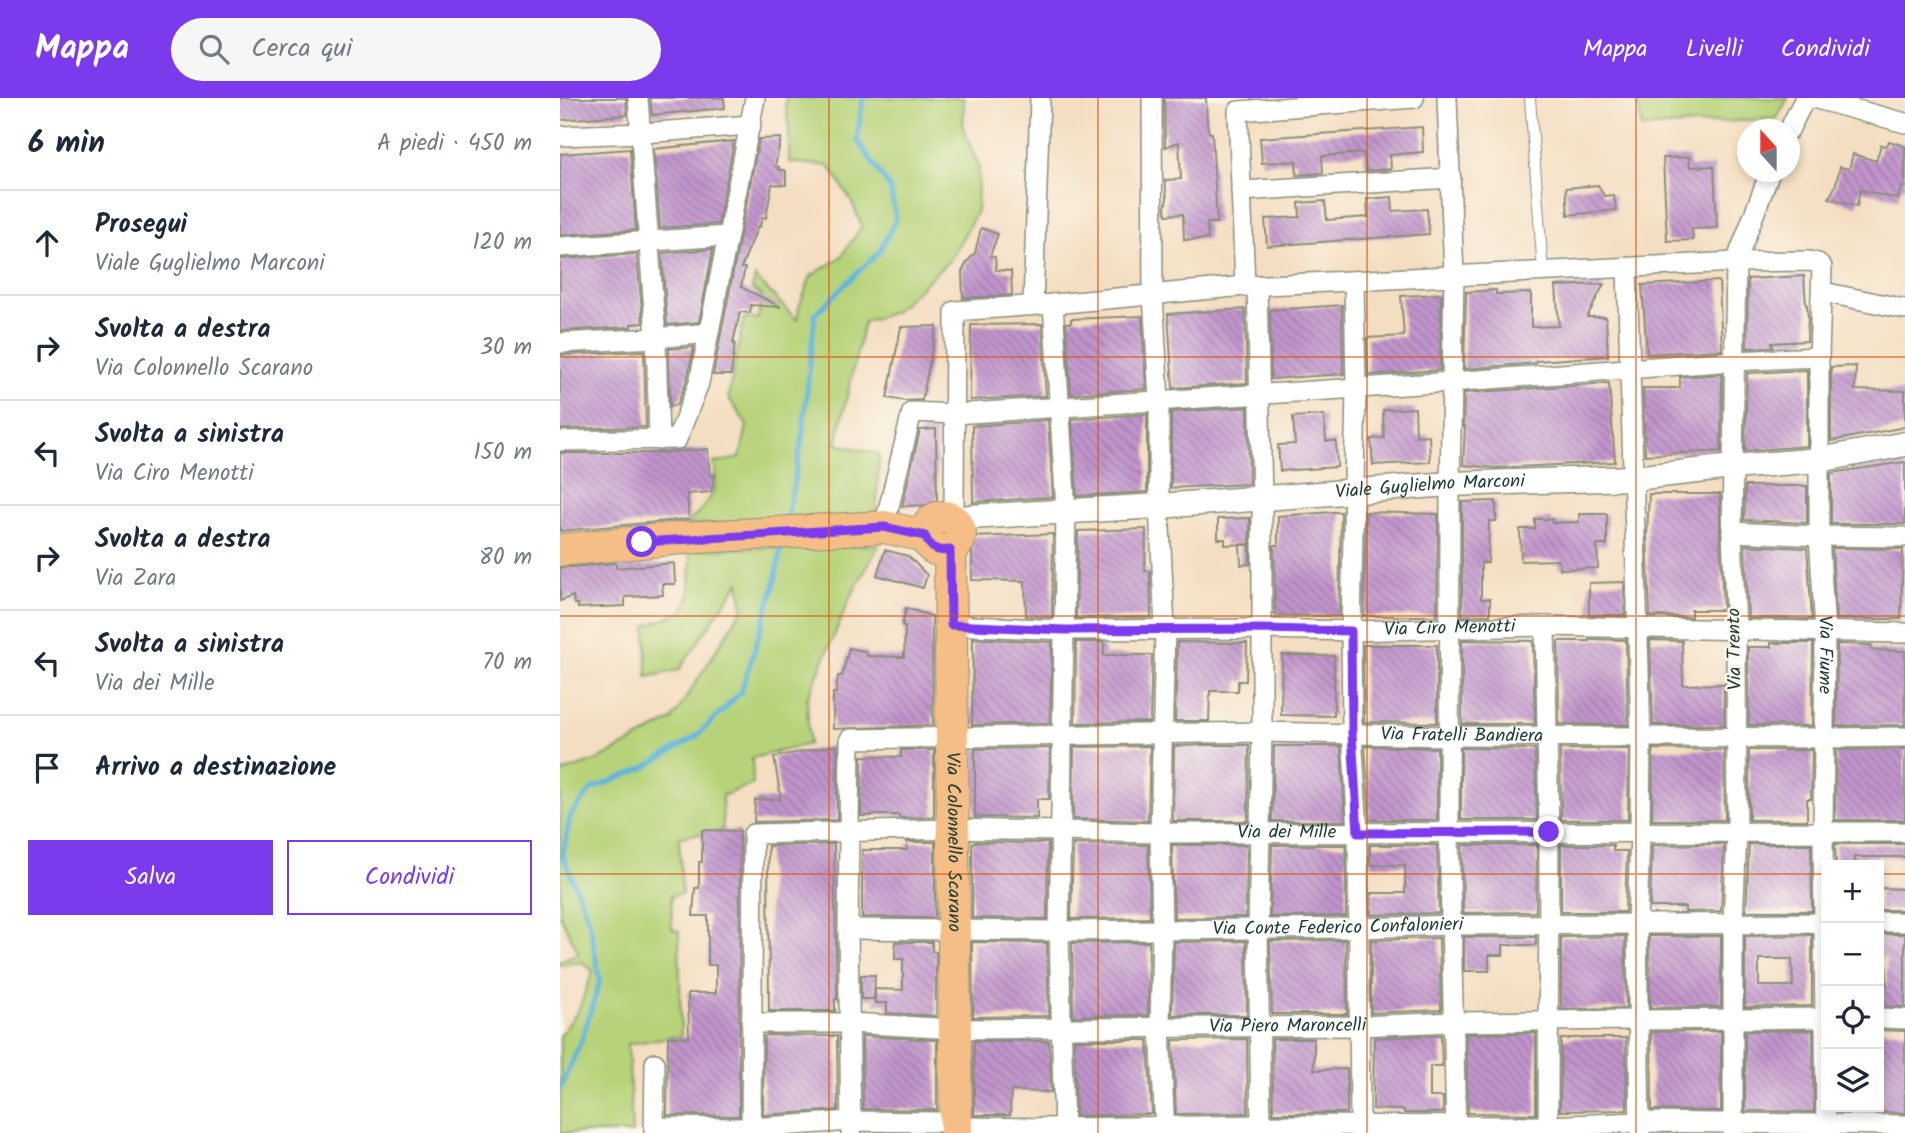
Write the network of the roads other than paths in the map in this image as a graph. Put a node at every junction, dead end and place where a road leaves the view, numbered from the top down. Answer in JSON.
{"nodes":[{"id":1,"x":638,"y":98,"type":"edge"},
{"id":2,"x":755,"y":98,"type":"edge"},
{"id":3,"x":1040,"y":98,"type":"edge"},
{"id":4,"x":1152,"y":98,"type":"edge"},
{"id":5,"x":1414,"y":98,"type":"edge"},
{"id":6,"x":1447,"y":98,"type":"edge"},
{"id":7,"x":1530,"y":98,"type":"edge"},
{"id":8,"x":1805,"y":98,"type":"edge"},
{"id":9,"x":1813,"y":98,"type":"edge"},
{"id":10,"x":1344,"y":100,"type":"edge"},
{"id":11,"x":1794,"y":119,"type":"edge"},
{"id":12,"x":1905,"y":123,"type":"edge"},
{"id":13,"x":751,"y":125,"type":"junction"},
{"id":14,"x":642,"y":133,"type":"junction"},
{"id":15,"x":560,"y":136,"type":"edge"},
{"id":16,"x":1451,"y":178,"type":"junction"},
{"id":17,"x":1766,"y":182,"type":"edge"},
{"id":18,"x":1241,"y":191,"type":"junction"},
{"id":19,"x":728,"y":236,"type":"junction"},
{"id":20,"x":649,"y":241,"type":"junction"},
{"id":21,"x":560,"y":247,"type":"edge"},
{"id":22,"x":1736,"y":262,"type":"junction"},
{"id":23,"x":1627,"y":268,"type":"junction"},
{"id":24,"x":1543,"y":272,"type":"junction"},
{"id":25,"x":1454,"y":276,"type":"junction"},
{"id":26,"x":1354,"y":281,"type":"junction"},
{"id":27,"x":1251,"y":286,"type":"junction"},
{"id":28,"x":1823,"y":292,"type":"junction"},
{"id":29,"x":1153,"y":294,"type":"junction"},
{"id":30,"x":1054,"y":304,"type":"junction"},
{"id":31,"x":1032,"y":305,"type":"junction"},
{"id":32,"x":1905,"y":309,"type":"edge"},
{"id":33,"x":709,"y":333,"type":"junction"},
{"id":34,"x":656,"y":338,"type":"junction"},
{"id":35,"x":560,"y":343,"type":"edge"},
{"id":36,"x":1819,"y":357,"type":"junction"},
{"id":37,"x":1734,"y":361,"type":"junction"},
{"id":38,"x":1629,"y":369,"type":"junction"},
{"id":39,"x":1451,"y":382,"type":"junction"},
{"id":40,"x":1356,"y":387,"type":"junction"},
{"id":41,"x":1259,"y":394,"type":"junction"},
{"id":42,"x":1159,"y":401,"type":"junction"},
{"id":43,"x":1059,"y":406,"type":"junction"},
{"id":44,"x":954,"y":414,"type":"junction"},
{"id":45,"x":668,"y":439,"type":"junction"},
{"id":46,"x":560,"y":441,"type":"edge"},
{"id":47,"x":1905,"y":444,"type":"edge"},
{"id":48,"x":1819,"y":460,"type":"junction"},
{"id":49,"x":1733,"y":467,"type":"junction"},
{"id":50,"x":1634,"y":478,"type":"junction"},
{"id":51,"x":1450,"y":484,"type":"junction"},
{"id":52,"x":1354,"y":493,"type":"junction"},
{"id":53,"x":1262,"y":498,"type":"junction"},
{"id":54,"x":1159,"y":506,"type":"junction"},
{"id":55,"x":1066,"y":511,"type":"junction"},
{"id":56,"x":884,"y":527,"type":"junction"},
{"id":57,"x":945,"y":531,"type":"junction"},
{"id":58,"x":1732,"y":532,"type":"junction"},
{"id":59,"x":1819,"y":537,"type":"junction"},
{"id":60,"x":1905,"y":537,"type":"edge"},
{"id":61,"x":560,"y":550,"type":"edge"},
{"id":62,"x":951,"y":625,"type":"junction"},
{"id":63,"x":1545,"y":626,"type":"junction"},
{"id":64,"x":1638,"y":628,"type":"junction"},
{"id":65,"x":1166,"y":629,"type":"junction"},
{"id":66,"x":1262,"y":629,"type":"junction"},
{"id":67,"x":1451,"y":629,"type":"junction"},
{"id":68,"x":1736,"y":629,"type":"junction"},
{"id":69,"x":1064,"y":630,"type":"junction"},
{"id":70,"x":1351,"y":631,"type":"junction"},
{"id":71,"x":1825,"y":632,"type":"junction"},
{"id":72,"x":1905,"y":633,"type":"edge"},
{"id":73,"x":1262,"y":732,"type":"junction"},
{"id":74,"x":1352,"y":733,"type":"junction"},
{"id":75,"x":1164,"y":735,"type":"junction"},
{"id":76,"x":1062,"y":736,"type":"junction"},
{"id":77,"x":1449,"y":736,"type":"junction"},
{"id":78,"x":1548,"y":736,"type":"junction"},
{"id":79,"x":1641,"y":737,"type":"junction"},
{"id":80,"x":1905,"y":737,"type":"edge"},
{"id":81,"x":952,"y":738,"type":"junction"},
{"id":82,"x":1736,"y":738,"type":"junction"},
{"id":83,"x":1825,"y":738,"type":"junction"},
{"id":84,"x":953,"y":829,"type":"junction"},
{"id":85,"x":1061,"y":830,"type":"junction"},
{"id":86,"x":849,"y":832,"type":"junction"},
{"id":87,"x":1259,"y":832,"type":"junction"},
{"id":88,"x":1449,"y":832,"type":"junction"},
{"id":89,"x":1549,"y":832,"type":"junction"},
{"id":90,"x":1640,"y":832,"type":"junction"},
{"id":91,"x":1737,"y":832,"type":"junction"},
{"id":92,"x":1823,"y":832,"type":"junction"},
{"id":93,"x":1905,"y":832,"type":"edge"},
{"id":94,"x":1160,"y":833,"type":"junction"},
{"id":95,"x":1358,"y":833,"type":"junction"},
{"id":96,"x":1824,"y":860,"type":"edge"},
{"id":97,"x":1884,"y":922,"type":"edge"},
{"id":98,"x":1905,"y":922,"type":"edge"},
{"id":99,"x":1733,"y":923,"type":"junction"},
{"id":100,"x":1821,"y":923,"type":"edge"},
{"id":101,"x":1452,"y":925,"type":"junction"},
{"id":102,"x":1548,"y":925,"type":"junction"},
{"id":103,"x":1637,"y":925,"type":"junction"},
{"id":104,"x":1258,"y":928,"type":"junction"},
{"id":105,"x":1358,"y":928,"type":"junction"},
{"id":106,"x":848,"y":929,"type":"junction"},
{"id":107,"x":1162,"y":929,"type":"junction"},
{"id":108,"x":954,"y":930,"type":"junction"},
{"id":109,"x":1059,"y":931,"type":"junction"},
{"id":110,"x":1734,"y":1018,"type":"junction"},
{"id":111,"x":1821,"y":1018,"type":"edge"},
{"id":112,"x":1884,"y":1018,"type":"edge"},
{"id":113,"x":1905,"y":1019,"type":"edge"},
{"id":114,"x":1638,"y":1021,"type":"junction"},
{"id":115,"x":1548,"y":1022,"type":"junction"},
{"id":116,"x":751,"y":1023,"type":"junction"},
{"id":117,"x":850,"y":1023,"type":"junction"},
{"id":118,"x":1452,"y":1023,"type":"junction"},
{"id":119,"x":1359,"y":1026,"type":"junction"},
{"id":120,"x":1062,"y":1027,"type":"junction"},
{"id":121,"x":1160,"y":1027,"type":"junction"},
{"id":122,"x":1260,"y":1027,"type":"junction"},
{"id":123,"x":956,"y":1029,"type":"junction"},
{"id":124,"x":1826,"y":1049,"type":"edge"},
{"id":125,"x":655,"y":1063,"type":"dead end"},
{"id":126,"x":1905,"y":1125,"type":"edge"},
{"id":127,"x":851,"y":1127,"type":"edge"},
{"id":128,"x":952,"y":1127,"type":"edge"},
{"id":129,"x":1639,"y":1127,"type":"edge"},
{"id":130,"x":1733,"y":1128,"type":"edge"},
{"id":131,"x":1261,"y":1129,"type":"edge"},
{"id":132,"x":1360,"y":1129,"type":"edge"},
{"id":133,"x":1456,"y":1129,"type":"edge"},
{"id":134,"x":1826,"y":1129,"type":"edge"},
{"id":135,"x":654,"y":1130,"type":"edge"},
{"id":136,"x":751,"y":1130,"type":"edge"},
{"id":137,"x":1064,"y":1130,"type":"edge"},
{"id":138,"x":1165,"y":1130,"type":"edge"},
{"id":139,"x":1548,"y":1130,"type":"edge"}],
"edges":[{"from":1,"to":14,"type":"street"},
{"from":2,"to":13,"type":"street"},
{"from":3,"to":31,"type":"street"},
{"from":4,"to":29,"type":"street"},
{"from":5,"to":10,"type":"street"},
{"from":6,"to":16,"type":"street"},
{"from":7,"to":24,"type":"lane"},
{"from":8,"to":11,"type":"street"},
{"from":9,"to":12,"type":"street"},
{"from":10,"to":18,"type":"street"},
{"from":13,"to":14,"type":"street"},
{"from":13,"to":19,"type":"street"},
{"from":14,"to":15,"type":"street"},
{"from":14,"to":20,"type":"street"},
{"from":16,"to":18,"type":"street"},
{"from":16,"to":25,"type":"street"},
{"from":17,"to":22,"type":"street","name":"Via Trento"},
{"from":18,"to":27,"type":"street"},
{"from":19,"to":20,"type":"street"},
{"from":19,"to":33,"type":"street"},
{"from":20,"to":21,"type":"street"},
{"from":20,"to":34,"type":"street"},
{"from":22,"to":23,"type":"street"},
{"from":22,"to":28,"type":"street","name":"Via Fiume"},
{"from":22,"to":37,"type":"street","name":"Via Trento"},
{"from":23,"to":24,"type":"street"},
{"from":23,"to":38,"type":"street"},
{"from":24,"to":25,"type":"street"},
{"from":25,"to":26,"type":"street"},
{"from":25,"to":39,"type":"street"},
{"from":26,"to":27,"type":"street"},
{"from":26,"to":40,"type":"street"},
{"from":27,"to":29,"type":"street"},
{"from":27,"to":41,"type":"street"},
{"from":28,"to":32,"type":"street"},
{"from":28,"to":36,"type":"street","name":"Via Fiume"},
{"from":29,"to":30,"type":"street"},
{"from":29,"to":42,"type":"street"},
{"from":30,"to":31,"type":"street"},
{"from":30,"to":43,"type":"street"},
{"from":31,"to":44,"type":"street"},
{"from":33,"to":34,"type":"street"},
{"from":33,"to":45,"type":"street"},
{"from":34,"to":35,"type":"street"},
{"from":34,"to":45,"type":"street"},
{"from":36,"to":37,"type":"street"},
{"from":36,"to":48,"type":"street","name":"Via Fiume"},
{"from":37,"to":38,"type":"street"},
{"from":37,"to":49,"type":"street","name":"Via Trento"},
{"from":38,"to":39,"type":"street"},
{"from":38,"to":50,"type":"street"},
{"from":39,"to":40,"type":"street"},
{"from":39,"to":51,"type":"street"},
{"from":40,"to":41,"type":"street"},
{"from":40,"to":52,"type":"street"},
{"from":41,"to":42,"type":"street"},
{"from":41,"to":53,"type":"street"},
{"from":42,"to":43,"type":"street"},
{"from":42,"to":54,"type":"street"},
{"from":43,"to":44,"type":"street"},
{"from":43,"to":55,"type":"street"},
{"from":44,"to":56,"type":"street"},
{"from":44,"to":57,"type":"street"},
{"from":45,"to":46,"type":"street"},
{"from":47,"to":48,"type":"street","name":"Viale Guglielmo Marconi"},
{"from":48,"to":49,"type":"street","name":"Viale Guglielmo Marconi"},
{"from":48,"to":59,"type":"street","name":"Via Fiume"},
{"from":49,"to":50,"type":"street","name":"Viale Guglielmo Marconi"},
{"from":49,"to":58,"type":"street","name":"Via Trento"},
{"from":50,"to":51,"type":"street","name":"Viale Guglielmo Marconi"},
{"from":50,"to":64,"type":"street"},
{"from":51,"to":52,"type":"street","name":"Viale Guglielmo Marconi"},
{"from":51,"to":67,"type":"street"},
{"from":52,"to":53,"type":"street","name":"Viale Guglielmo Marconi"},
{"from":52,"to":70,"type":"street"},
{"from":53,"to":54,"type":"street","name":"Viale Guglielmo Marconi"},
{"from":53,"to":66,"type":"street"},
{"from":54,"to":55,"type":"street","name":"Viale Guglielmo Marconi"},
{"from":54,"to":65,"type":"street"},
{"from":55,"to":57,"type":"street","name":"Viale Guglielmo Marconi"},
{"from":55,"to":69,"type":"street"},
{"from":56,"to":57,"type":"main road","name":"Viale Guglielmo Marconi"},
{"from":56,"to":61,"type":"main road","name":"Viale Guglielmo Marconi"},
{"from":57,"to":62,"type":"main road","name":"Via Colonnello Scarano"},
{"from":58,"to":59,"type":"street"},
{"from":58,"to":68,"type":"street","name":"Via Trento"},
{"from":59,"to":60,"type":"street"},
{"from":59,"to":71,"type":"street","name":"Via Fiume"},
{"from":62,"to":69,"type":"street","name":"Via Ciro Menotti"},
{"from":62,"to":81,"type":"main road","name":"Via Colonnello Scarano"},
{"from":63,"to":64,"type":"street","name":"Via Ciro Menotti"},
{"from":63,"to":67,"type":"street","name":"Via Ciro Menotti"},
{"from":63,"to":78,"type":"street"},
{"from":64,"to":68,"type":"street","name":"Via Ciro Menotti"},
{"from":64,"to":79,"type":"street"},
{"from":65,"to":66,"type":"street","name":"Via Ciro Menotti"},
{"from":65,"to":69,"type":"street","name":"Via Ciro Menotti"},
{"from":65,"to":75,"type":"street"},
{"from":66,"to":70,"type":"street","name":"Via Ciro Menotti"},
{"from":66,"to":73,"type":"street"},
{"from":67,"to":70,"type":"street","name":"Via Ciro Menotti"},
{"from":67,"to":77,"type":"street"},
{"from":68,"to":71,"type":"street","name":"Via Ciro Menotti"},
{"from":68,"to":82,"type":"street","name":"Via Trento"},
{"from":69,"to":76,"type":"street"},
{"from":70,"to":74,"type":"street"},
{"from":71,"to":72,"type":"street","name":"Via Ciro Menotti"},
{"from":71,"to":83,"type":"street","name":"Via Fiume"},
{"from":73,"to":74,"type":"street","name":"Via Fratelli Bandiera"},
{"from":73,"to":75,"type":"street","name":"Via Fratelli Bandiera"},
{"from":73,"to":87,"type":"street"},
{"from":74,"to":77,"type":"street","name":"Via Fratelli Bandiera"},
{"from":74,"to":95,"type":"street"},
{"from":75,"to":76,"type":"street","name":"Via Fratelli Bandiera"},
{"from":75,"to":94,"type":"street"},
{"from":76,"to":81,"type":"street","name":"Via Fratelli Bandiera"},
{"from":76,"to":85,"type":"street"},
{"from":77,"to":78,"type":"street","name":"Via Fratelli Bandiera"},
{"from":77,"to":88,"type":"street"},
{"from":78,"to":79,"type":"street","name":"Via Fratelli Bandiera"},
{"from":78,"to":89,"type":"street"},
{"from":79,"to":82,"type":"street","name":"Via Fratelli Bandiera"},
{"from":79,"to":90,"type":"street"},
{"from":80,"to":83,"type":"street","name":"Via Fratelli Bandiera"},
{"from":81,"to":84,"type":"main road","name":"Via Colonnello Scarano"},
{"from":81,"to":86,"type":"street","name":"Via Fratelli Bandiera"},
{"from":82,"to":83,"type":"street","name":"Via Fratelli Bandiera"},
{"from":82,"to":91,"type":"street","name":"Via Trento"},
{"from":83,"to":92,"type":"street","name":"Via Fiume"},
{"from":84,"to":85,"type":"street","name":"Via dei Mille"},
{"from":84,"to":86,"type":"street","name":"Via dei Mille"},
{"from":84,"to":108,"type":"main road","name":"Via Colonnello Scarano"},
{"from":85,"to":94,"type":"street","name":"Via dei Mille"},
{"from":85,"to":109,"type":"street"},
{"from":86,"to":106,"type":"street"},
{"from":86,"to":116,"type":"street","name":"Via dei Mille"},
{"from":87,"to":94,"type":"street","name":"Via dei Mille"},
{"from":87,"to":95,"type":"street","name":"Via dei Mille"},
{"from":87,"to":104,"type":"street"},
{"from":88,"to":89,"type":"street","name":"Via dei Mille"},
{"from":88,"to":95,"type":"street","name":"Via dei Mille"},
{"from":88,"to":101,"type":"street"},
{"from":89,"to":90,"type":"street","name":"Via dei Mille"},
{"from":89,"to":102,"type":"street"},
{"from":90,"to":91,"type":"street","name":"Via dei Mille"},
{"from":90,"to":103,"type":"street"},
{"from":91,"to":92,"type":"street","name":"Via dei Mille"},
{"from":91,"to":99,"type":"street","name":"Via Trento"},
{"from":92,"to":93,"type":"street","name":"Via dei Mille"},
{"from":92,"to":96,"type":"street","name":"Via Fiume"},
{"from":94,"to":107,"type":"street"},
{"from":95,"to":105,"type":"street"},
{"from":97,"to":98,"type":"street"},
{"from":99,"to":100,"type":"street","name":"Via Conte Federico Confalonieri"},
{"from":99,"to":103,"type":"street","name":"Via Conte Federico Confalonieri"},
{"from":99,"to":110,"type":"street","name":"Via Trento"},
{"from":101,"to":102,"type":"street","name":"Via Conte Federico Confalonieri"},
{"from":101,"to":105,"type":"street","name":"Via Conte Federico Confalonieri"},
{"from":101,"to":118,"type":"street"},
{"from":102,"to":103,"type":"street","name":"Via Conte Federico Confalonieri"},
{"from":102,"to":115,"type":"street"},
{"from":103,"to":114,"type":"street"},
{"from":104,"to":105,"type":"street","name":"Via Conte Federico Confalonieri"},
{"from":104,"to":107,"type":"street","name":"Via Conte Federico Confalonieri"},
{"from":104,"to":122,"type":"street"},
{"from":105,"to":119,"type":"street"},
{"from":106,"to":108,"type":"street","name":"Via Conte Federico Confalonieri"},
{"from":106,"to":117,"type":"street"},
{"from":107,"to":109,"type":"street","name":"Via Conte Federico Confalonieri"},
{"from":107,"to":121,"type":"street"},
{"from":108,"to":109,"type":"street","name":"Via Conte Federico Confalonieri"},
{"from":108,"to":123,"type":"main road","name":"Via Colonnello Scarano"},
{"from":109,"to":120,"type":"street"},
{"from":110,"to":111,"type":"street","name":"Via Piero Maroncelli"},
{"from":110,"to":114,"type":"street","name":"Via Piero Maroncelli"},
{"from":110,"to":130,"type":"street","name":"Via Trento"},
{"from":112,"to":113,"type":"street"},
{"from":114,"to":115,"type":"street","name":"Via Piero Maroncelli"},
{"from":114,"to":129,"type":"street"},
{"from":115,"to":118,"type":"street","name":"Via Piero Maroncelli"},
{"from":115,"to":139,"type":"street"},
{"from":116,"to":117,"type":"street","name":"Via Piero Maroncelli"},
{"from":116,"to":136,"type":"street"},
{"from":117,"to":123,"type":"street","name":"Via Piero Maroncelli"},
{"from":117,"to":127,"type":"street"},
{"from":118,"to":119,"type":"street","name":"Via Piero Maroncelli"},
{"from":118,"to":133,"type":"street"},
{"from":119,"to":122,"type":"street","name":"Via Piero Maroncelli"},
{"from":119,"to":132,"type":"street"},
{"from":120,"to":121,"type":"street","name":"Via Piero Maroncelli"},
{"from":120,"to":123,"type":"street","name":"Via Piero Maroncelli"},
{"from":120,"to":137,"type":"street"},
{"from":121,"to":122,"type":"street","name":"Via Piero Maroncelli"},
{"from":121,"to":138,"type":"street"},
{"from":122,"to":131,"type":"street"},
{"from":123,"to":128,"type":"main road","name":"Via Colonnello Scarano"},
{"from":124,"to":134,"type":"street","name":"Via Fiume"},
{"from":125,"to":135,"type":"street"},
{"from":126,"to":134,"type":"street"},
{"from":127,"to":128,"type":"street"},
{"from":127,"to":136,"type":"street"},
{"from":128,"to":137,"type":"street"},
{"from":129,"to":130,"type":"street"},
{"from":129,"to":139,"type":"street"},
{"from":130,"to":134,"type":"street"},
{"from":131,"to":132,"type":"street"},
{"from":131,"to":138,"type":"street"},
{"from":132,"to":133,"type":"street"},
{"from":133,"to":139,"type":"street"},
{"from":135,"to":136,"type":"street"},
{"from":137,"to":138,"type":"street"}]}
